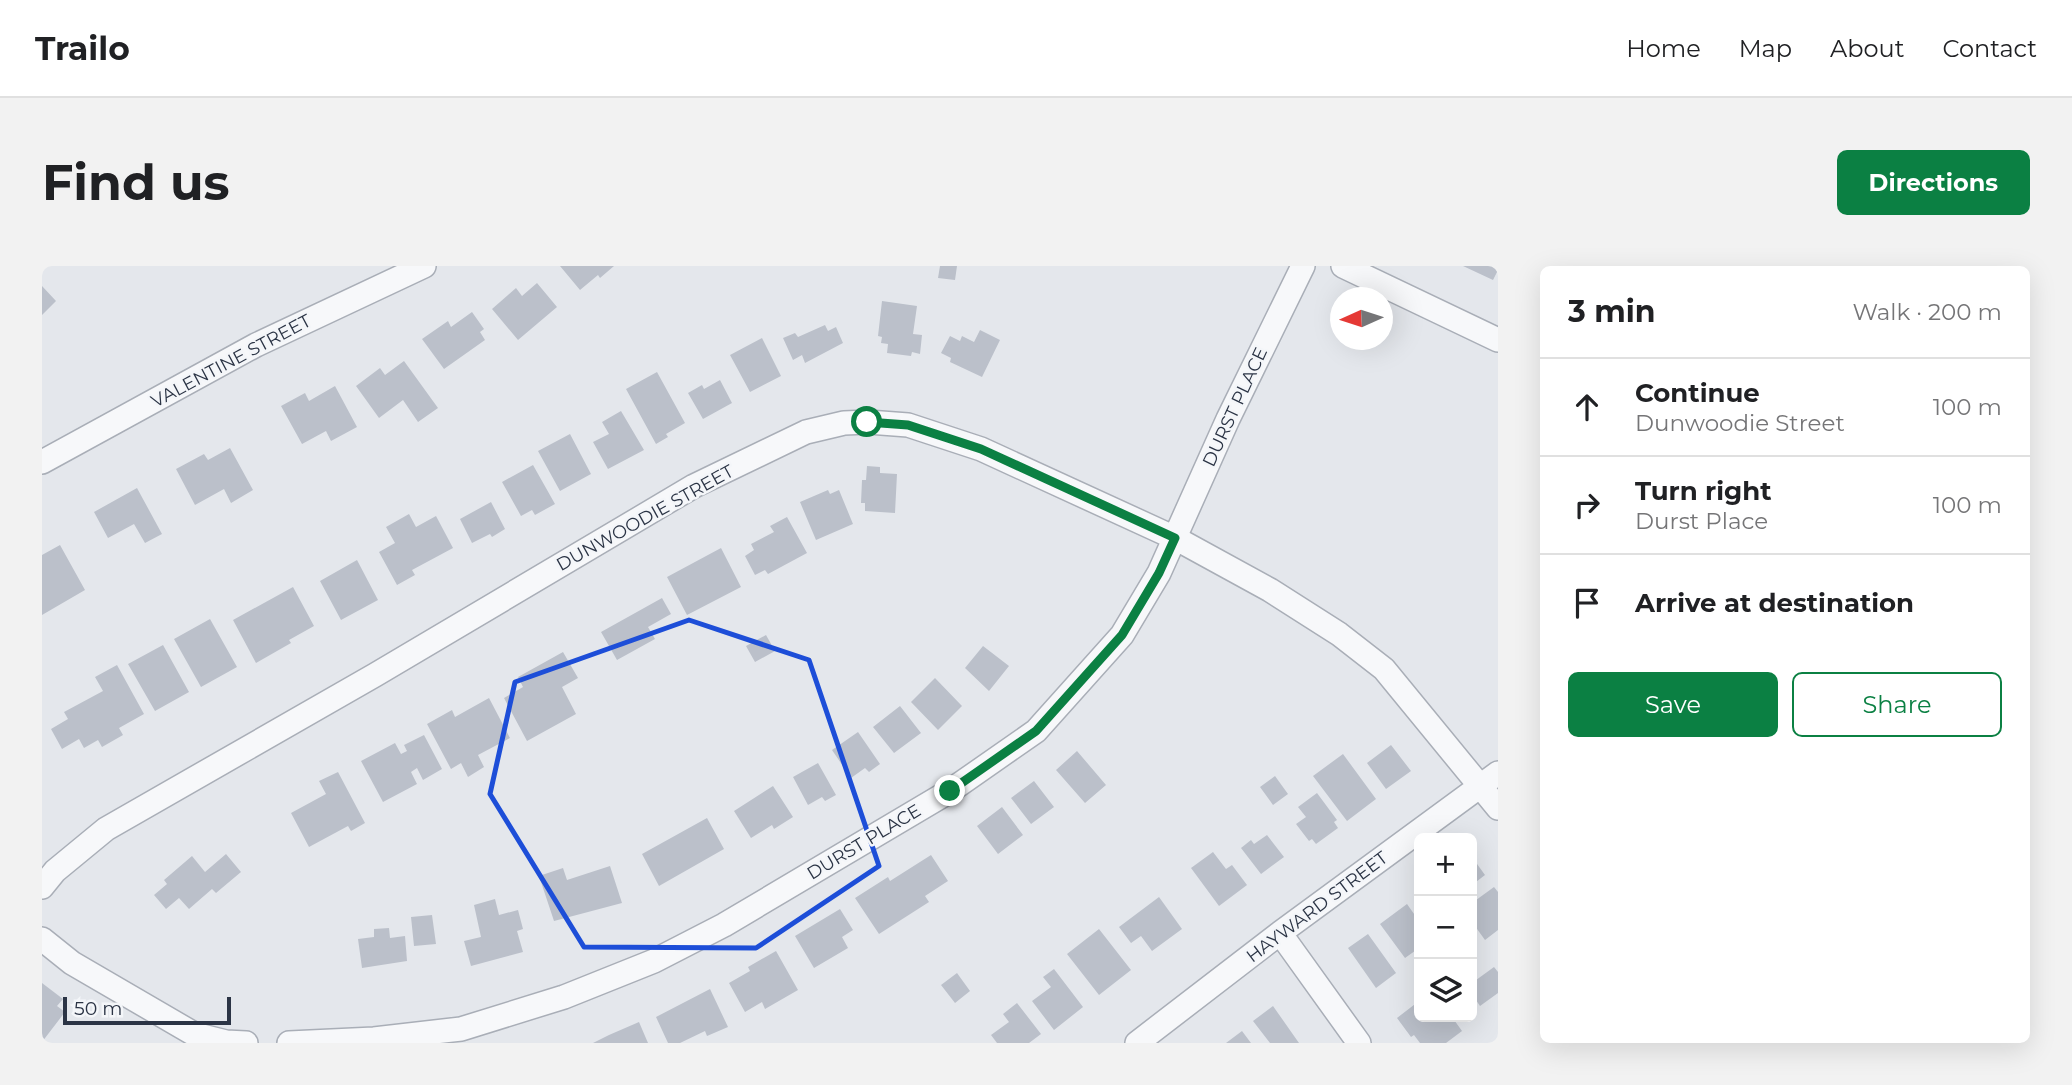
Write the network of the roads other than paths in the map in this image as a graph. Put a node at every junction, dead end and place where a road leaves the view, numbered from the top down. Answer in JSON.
{"nodes":[{"id":1,"x":424,"y":266,"type":"edge"},
{"id":2,"x":1303,"y":266,"type":"edge"},
{"id":3,"x":1343,"y":266,"type":"edge"},
{"id":4,"x":1498,"y":340,"type":"edge"},
{"id":5,"x":42,"y":463,"type":"edge"},
{"id":6,"x":1175,"y":538,"type":"junction"},
{"id":7,"x":1489,"y":779,"type":"edge"},
{"id":8,"x":1498,"y":808,"type":"edge"},
{"id":9,"x":42,"y":887,"type":"edge"},
{"id":10,"x":1280,"y":933,"type":"junction"},
{"id":11,"x":42,"y":939,"type":"edge"},
{"id":12,"x":246,"y":1043,"type":"edge"},
{"id":13,"x":289,"y":1043,"type":"edge"},
{"id":14,"x":1137,"y":1043,"type":"edge"},
{"id":15,"x":1359,"y":1043,"type":"edge"}],
"edges":[{"from":1,"to":5,"type":"street","name":"VALENTINE STREET"},
{"from":2,"to":6,"type":"street","name":"DURST PLACE"},
{"from":3,"to":4,"type":"street"},
{"from":6,"to":7,"type":"street","name":"DUNWOODIE STREET"},
{"from":6,"to":9,"type":"street","name":"DUNWOODIE STREET"},
{"from":6,"to":13,"type":"street","name":"DURST PLACE"},
{"from":7,"to":8,"type":"street","name":"DUNWOODIE STREET"},
{"from":7,"to":10,"type":"street","name":"HAYWARD STREET"},
{"from":10,"to":14,"type":"street","name":"HAYWARD STREET"},
{"from":10,"to":15,"type":"street"},
{"from":11,"to":12,"type":"street"}]}
